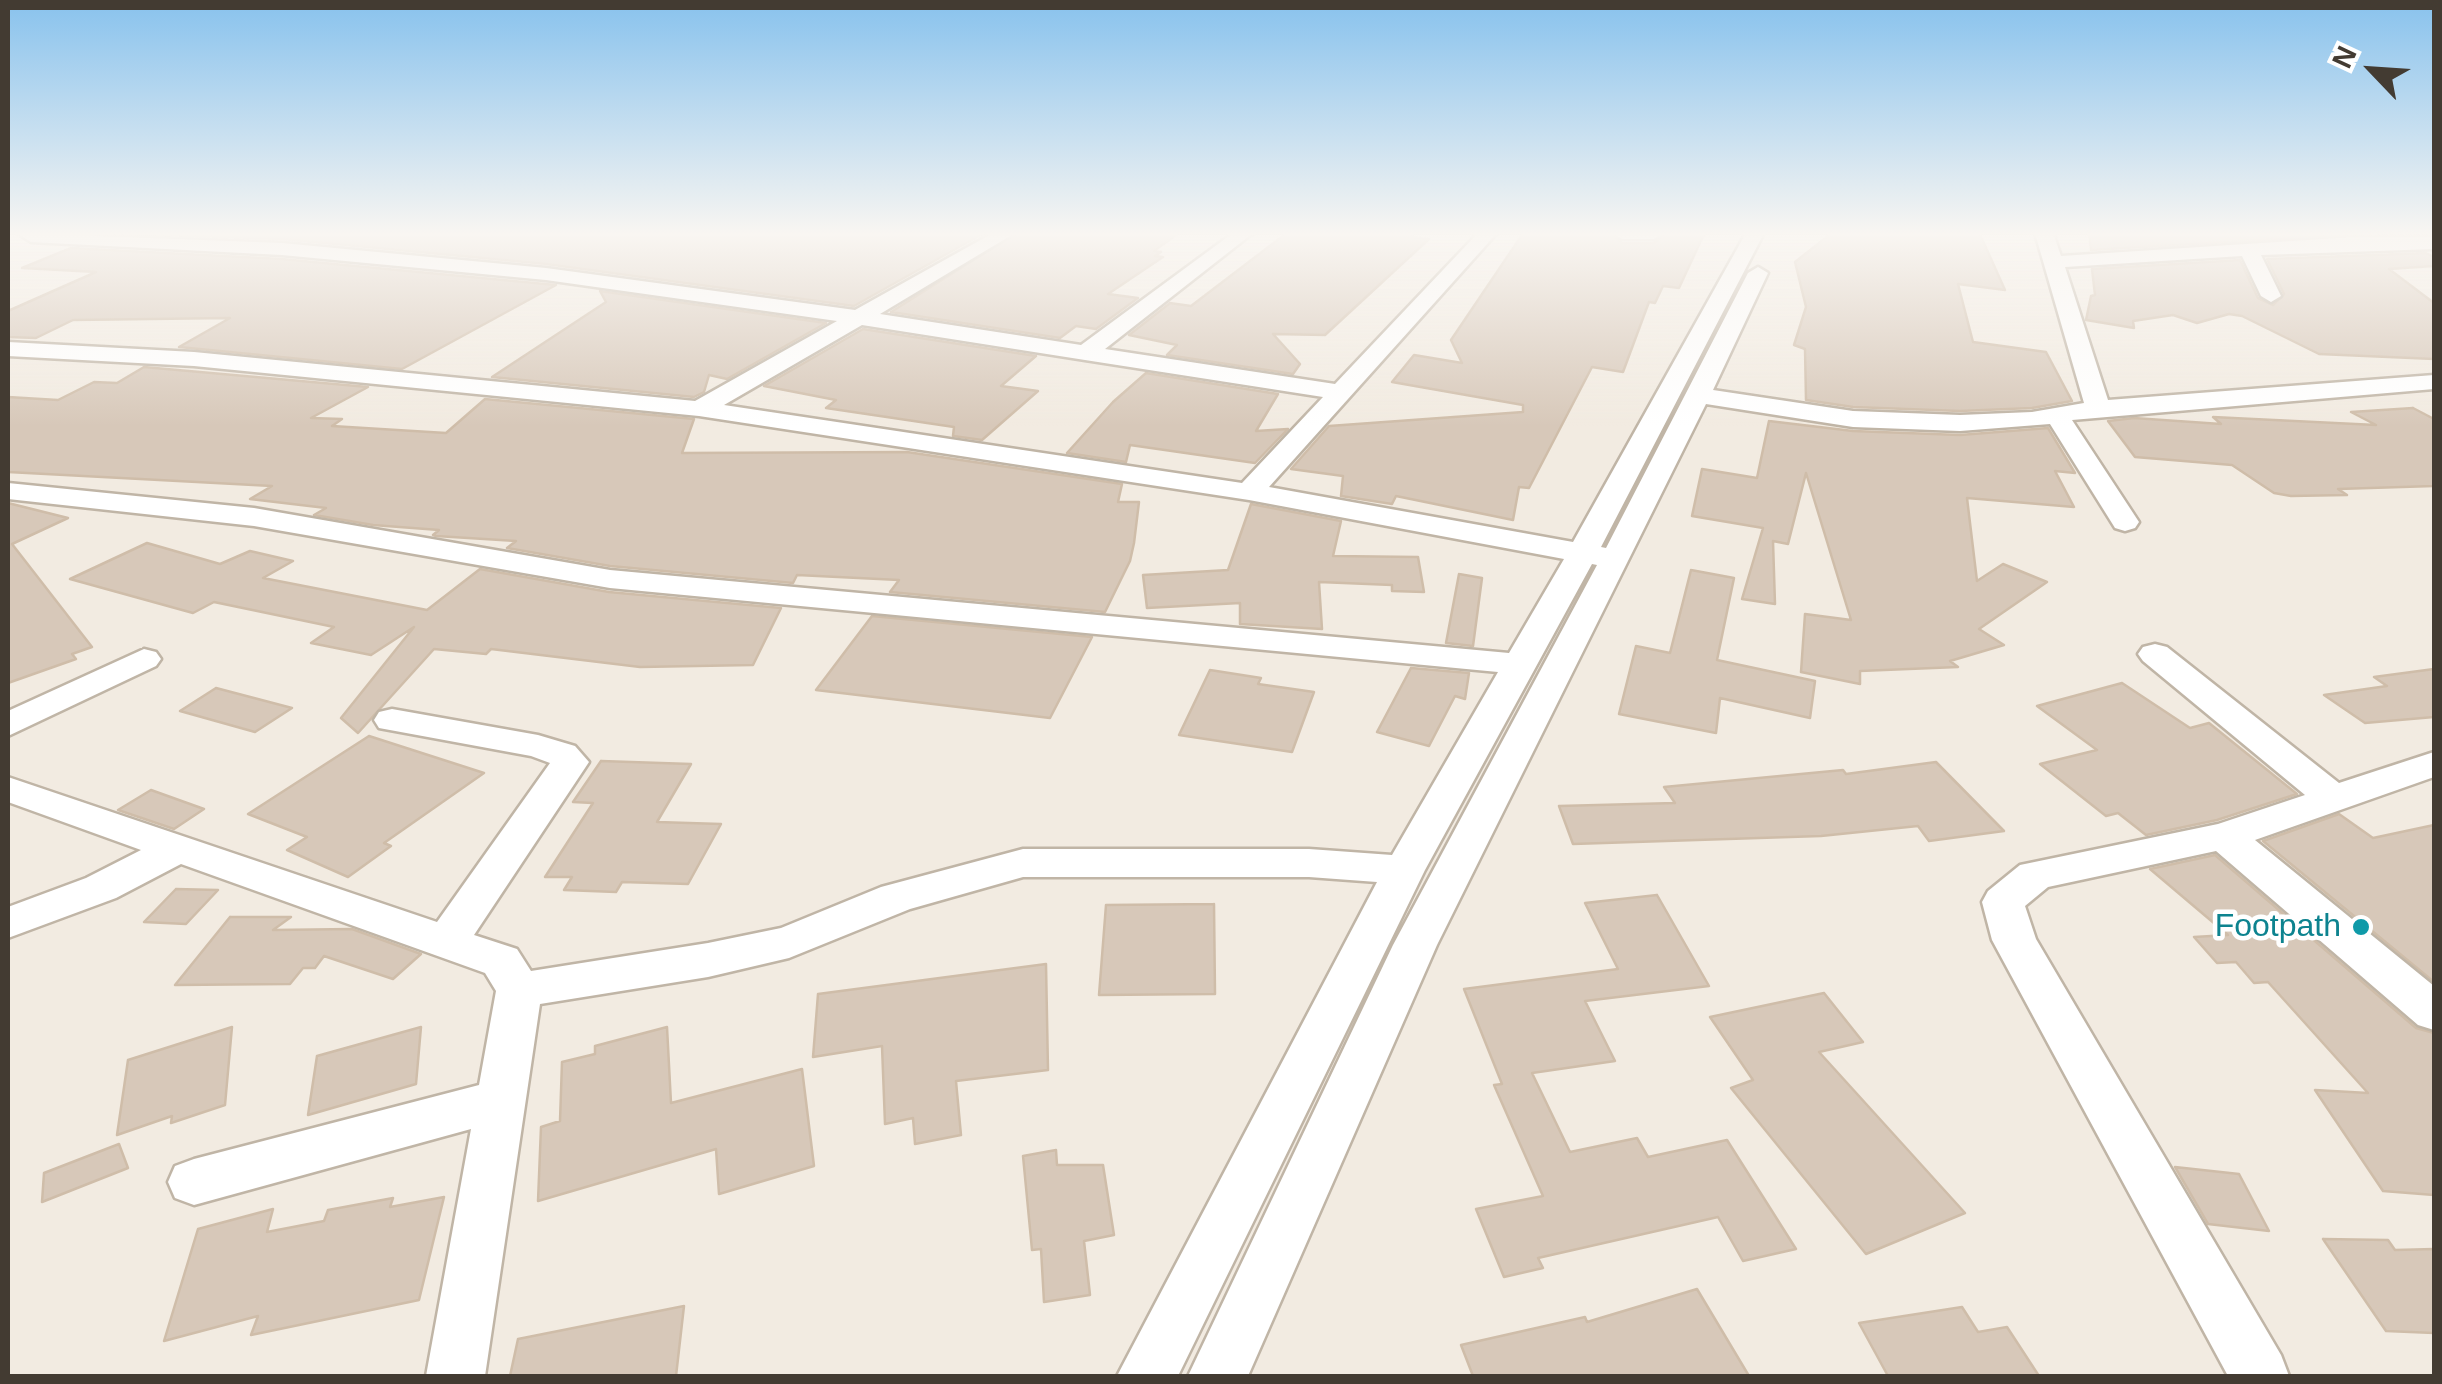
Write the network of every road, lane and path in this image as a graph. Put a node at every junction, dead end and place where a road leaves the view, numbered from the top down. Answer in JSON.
{"nodes":[{"id":1,"x":716,"y":298,"type":"edge"},
{"id":2,"x":890,"y":298,"type":"edge"},
{"id":3,"x":1157,"y":298,"type":"edge"},
{"id":4,"x":1427,"y":298,"type":"edge"},
{"id":5,"x":1724,"y":298,"type":"edge"},
{"id":6,"x":1746,"y":298,"type":"edge"},
{"id":7,"x":2064,"y":298,"type":"edge"},
{"id":8,"x":856,"y":317,"type":"junction"},
{"id":9,"x":8,"y":349,"type":"edge"},
{"id":10,"x":1085,"y":352,"type":"junction"},
{"id":11,"x":2434,"y":382,"type":"edge"},
{"id":12,"x":1340,"y":392,"type":"junction"},
{"id":13,"x":1698,"y":395,"type":"junction"},
{"id":14,"x":2098,"y":408,"type":"junction"},
{"id":15,"x":698,"y":409,"type":"junction"},
{"id":16,"x":2057,"y":416,"type":"junction"},
{"id":17,"x":8,"y":491,"type":"edge"},
{"id":18,"x":1249,"y":492,"type":"junction"},
{"id":19,"x":2125,"y":522,"type":"dead end"},
{"id":20,"x":1600,"y":555,"type":"junction"},
{"id":21,"x":2155,"y":654,"type":"dead end"},
{"id":22,"x":144,"y":659,"type":"dead end"},
{"id":23,"x":1521,"y":664,"type":"junction"},
{"id":24,"x":392,"y":720,"type":"dead end"},
{"id":25,"x":8,"y":726,"type":"edge"},
{"id":26,"x":2434,"y":764,"type":"edge"},
{"id":27,"x":8,"y":790,"type":"edge"},
{"id":28,"x":2336,"y":800,"type":"junction"},
{"id":29,"x":2224,"y":836,"type":"junction"},
{"id":30,"x":180,"y":848,"type":"junction"},
{"id":31,"x":1404,"y":870,"type":"junction"},
{"id":32,"x":8,"y":923,"type":"edge"},
{"id":33,"x":447,"y":941,"type":"junction"},
{"id":34,"x":520,"y":990,"type":"junction"},
{"id":35,"x":2434,"y":1012,"type":"edge"},
{"id":36,"x":501,"y":1100,"type":"junction"},
{"id":37,"x":194,"y":1182,"type":"dead end"},
{"id":38,"x":455,"y":1376,"type":"edge"},
{"id":39,"x":1147,"y":1376,"type":"edge"},
{"id":40,"x":1218,"y":1376,"type":"edge"},
{"id":41,"x":2260,"y":1376,"type":"edge"}],
"edges":[{"from":1,"to":8,"type":"street"},
{"from":2,"to":8,"type":"street"},
{"from":3,"to":10,"type":"street"},
{"from":4,"to":12,"type":"street"},
{"from":5,"to":20,"type":"street"},
{"from":6,"to":13,"type":"street"},
{"from":7,"to":14,"type":"street"},
{"from":8,"to":10,"type":"street"},
{"from":8,"to":15,"type":"street"},
{"from":9,"to":15,"type":"street"},
{"from":10,"to":12,"type":"street"},
{"from":11,"to":14,"type":"street"},
{"from":12,"to":18,"type":"street"},
{"from":13,"to":16,"type":"street"},
{"from":13,"to":20,"type":"street"},
{"from":14,"to":16,"type":"street"},
{"from":15,"to":18,"type":"street"},
{"from":16,"to":19,"type":"street"},
{"from":17,"to":23,"type":"street"},
{"from":18,"to":20,"type":"street"},
{"from":20,"to":23,"type":"street"},
{"from":20,"to":40,"type":"street"},
{"from":21,"to":28,"type":"street"},
{"from":22,"to":25,"type":"street"},
{"from":23,"to":31,"type":"street"},
{"from":24,"to":33,"type":"street"},
{"from":26,"to":28,"type":"street"},
{"from":27,"to":30,"type":"street"},
{"from":28,"to":29,"type":"street"},
{"from":29,"to":35,"type":"street"},
{"from":29,"to":41,"type":"street"},
{"from":30,"to":32,"type":"street"},
{"from":30,"to":33,"type":"street"},
{"from":31,"to":34,"type":"street"},
{"from":31,"to":39,"type":"street"},
{"from":33,"to":34,"type":"street"},
{"from":34,"to":36,"type":"street"},
{"from":36,"to":37,"type":"street"},
{"from":36,"to":38,"type":"street"}]}
